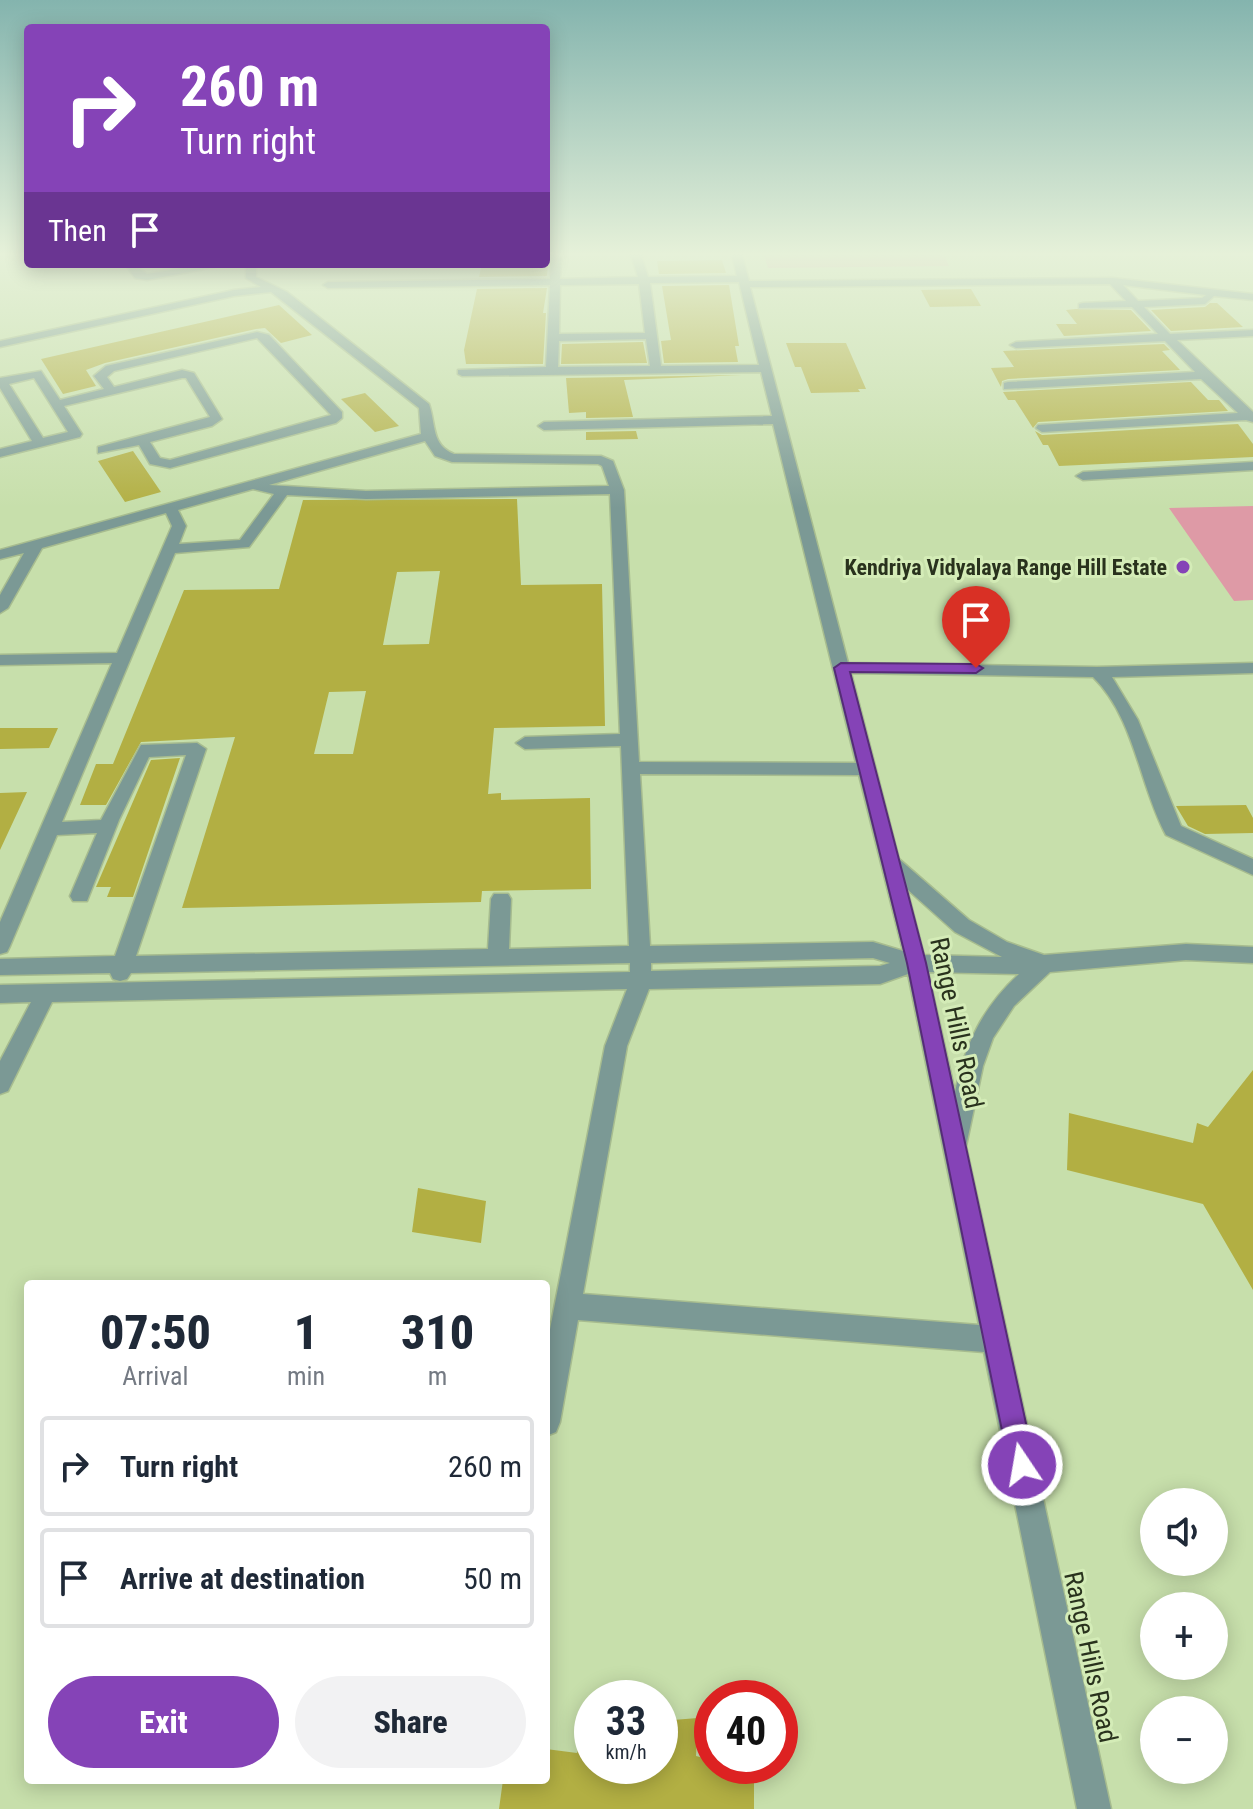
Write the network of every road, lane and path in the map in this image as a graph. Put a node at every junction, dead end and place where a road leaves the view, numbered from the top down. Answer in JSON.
{"nodes":[{"id":1,"x":21,"y":339,"type":"edge"},
{"id":2,"x":237,"y":339,"type":"edge"},
{"id":3,"x":267,"y":339,"type":"edge"},
{"id":4,"x":340,"y":339,"type":"edge"},
{"id":5,"x":552,"y":339,"type":"edge"},
{"id":6,"x":652,"y":339,"type":"edge"},
{"id":7,"x":758,"y":339,"type":"edge"},
{"id":8,"x":1121,"y":339,"type":"edge"},
{"id":9,"x":1169,"y":339,"type":"edge"},
{"id":10,"x":0,"y":344,"type":"edge"},
{"id":11,"x":1016,"y":345,"type":"dead end"},
{"id":12,"x":765,"y":368,"type":"junction"},
{"id":13,"x":656,"y":369,"type":"junction"},
{"id":14,"x":552,"y":370,"type":"junction"},
{"id":15,"x":462,"y":372,"type":"dead end"},
{"id":16,"x":1204,"y":375,"type":"junction"},
{"id":17,"x":1,"y":382,"type":"edge"},
{"id":18,"x":1008,"y":386,"type":"dead end"},
{"id":19,"x":111,"y":391,"type":"junction"},
{"id":20,"x":57,"y":404,"type":"junction"},
{"id":21,"x":1252,"y":418,"type":"edge"},
{"id":22,"x":779,"y":420,"type":"junction"},
{"id":23,"x":544,"y":426,"type":"dead end"},
{"id":24,"x":1042,"y":428,"type":"dead end"},
{"id":25,"x":428,"y":436,"type":"junction"},
{"id":26,"x":142,"y":440,"type":"junction"},
{"id":27,"x":39,"y":443,"type":"junction"},
{"id":28,"x":103,"y":450,"type":"dead end"},
{"id":29,"x":0,"y":453,"type":"edge"},
{"id":30,"x":1253,"y":466,"type":"edge"},
{"id":31,"x":1083,"y":476,"type":"dead end"},
{"id":32,"x":479,"y":477,"type":"junction"},
{"id":33,"x":252,"y":486,"type":"junction"},
{"id":34,"x":617,"y":490,"type":"junction"},
{"id":35,"x":283,"y":491,"type":"junction"},
{"id":36,"x":170,"y":508,"type":"junction"},
{"id":37,"x":36,"y":545,"type":"junction"},
{"id":38,"x":169,"y":549,"type":"junction"},
{"id":39,"x":0,"y":555,"type":"edge"},
{"id":40,"x":0,"y":608,"type":"edge"},
{"id":41,"x":123,"y":658,"type":"junction"},
{"id":42,"x":0,"y":660,"type":"edge"},
{"id":43,"x":841,"y":668,"type":"junction"},
{"id":44,"x":1253,"y":668,"type":"edge"},
{"id":45,"x":1097,"y":672,"type":"junction"},
{"id":46,"x":629,"y":740,"type":"junction"},
{"id":47,"x":525,"y":743,"type":"dead end"},
{"id":48,"x":631,"y":768,"type":"junction"},
{"id":49,"x":867,"y":769,"type":"junction"},
{"id":50,"x":111,"y":822,"type":"junction"},
{"id":51,"x":51,"y":829,"type":"junction"},
{"id":52,"x":891,"y":863,"type":"junction"},
{"id":53,"x":1253,"y":868,"type":"edge"},
{"id":54,"x":80,"y":896,"type":"dead end"},
{"id":55,"x":501,"y":899,"type":"dead end"},
{"id":56,"x":0,"y":946,"type":"edge"},
{"id":57,"x":639,"y":953,"type":"junction"},
{"id":58,"x":1253,"y":954,"type":"edge"},
{"id":59,"x":498,"y":958,"type":"junction"},
{"id":60,"x":391,"y":961,"type":"junction"},
{"id":61,"x":250,"y":962,"type":"junction"},
{"id":62,"x":916,"y":963,"type":"junction"},
{"id":63,"x":123,"y":964,"type":"junction"},
{"id":64,"x":1044,"y":964,"type":"junction"},
{"id":65,"x":0,"y":967,"type":"edge"},
{"id":66,"x":641,"y":981,"type":"junction"},
{"id":67,"x":387,"y":986,"type":"junction"},
{"id":68,"x":241,"y":990,"type":"junction"},
{"id":69,"x":113,"y":992,"type":"junction"},
{"id":70,"x":46,"y":993,"type":"junction"},
{"id":71,"x":0,"y":994,"type":"edge"},
{"id":72,"x":0,"y":1084,"type":"edge"},
{"id":73,"x":955,"y":1148,"type":"junction"},
{"id":74,"x":568,"y":1306,"type":"junction"},
{"id":75,"x":996,"y":1340,"type":"junction"},
{"id":76,"x":550,"y":1401,"type":"edge"},
{"id":77,"x":1094,"y":1809,"type":"edge"}],
"edges":[{"from":1,"to":10,"type":"street"},
{"from":2,"to":19,"type":"street"},
{"from":3,"to":26,"type":"street"},
{"from":4,"to":25,"type":"street"},
{"from":5,"to":14,"type":"street"},
{"from":6,"to":13,"type":"street"},
{"from":7,"to":12,"type":"street","name":"Range Hills Road"},
{"from":8,"to":11,"type":"street"},
{"from":9,"to":16,"type":"street"},
{"from":12,"to":13,"type":"street"},
{"from":12,"to":22,"type":"street","name":"Range Hills Road"},
{"from":13,"to":14,"type":"street"},
{"from":14,"to":15,"type":"street"},
{"from":16,"to":18,"type":"street"},
{"from":16,"to":21,"type":"street"},
{"from":17,"to":20,"type":"street"},
{"from":17,"to":27,"type":"street"},
{"from":19,"to":20,"type":"street"},
{"from":19,"to":26,"type":"street"},
{"from":20,"to":27,"type":"street"},
{"from":21,"to":24,"type":"street"},
{"from":22,"to":23,"type":"street"},
{"from":22,"to":43,"type":"street","name":"Range Hills Road"},
{"from":25,"to":32,"type":"street"},
{"from":25,"to":33,"type":"street"},
{"from":26,"to":28,"type":"street"},
{"from":27,"to":29,"type":"street"},
{"from":30,"to":31,"type":"street"},
{"from":32,"to":34,"type":"street"},
{"from":32,"to":34,"type":"street"},
{"from":32,"to":35,"type":"street"},
{"from":33,"to":35,"type":"street"},
{"from":33,"to":36,"type":"street"},
{"from":34,"to":46,"type":"street"},
{"from":35,"to":38,"type":"street"},
{"from":36,"to":37,"type":"street"},
{"from":36,"to":38,"type":"street"},
{"from":37,"to":39,"type":"street"},
{"from":37,"to":40,"type":"street"},
{"from":38,"to":41,"type":"street"},
{"from":41,"to":42,"type":"street"},
{"from":41,"to":51,"type":"street"},
{"from":43,"to":45,"type":"street"},
{"from":43,"to":49,"type":"street","name":"Range Hills Road"},
{"from":44,"to":45,"type":"street"},
{"from":45,"to":53,"type":"street"},
{"from":46,"to":47,"type":"street"},
{"from":46,"to":48,"type":"street"},
{"from":48,"to":49,"type":"street"},
{"from":48,"to":57,"type":"street"},
{"from":49,"to":52,"type":"street","name":"Range Hills Road"},
{"from":50,"to":51,"type":"street"},
{"from":50,"to":54,"type":"street"},
{"from":50,"to":63,"type":"street"},
{"from":51,"to":56,"type":"street"},
{"from":52,"to":62,"type":"street","name":"Range Hills Road"},
{"from":52,"to":64,"type":"street"},
{"from":55,"to":59,"type":"street"},
{"from":57,"to":59,"type":"street"},
{"from":57,"to":62,"type":"street"},
{"from":57,"to":66,"type":"street"},
{"from":58,"to":64,"type":"street"},
{"from":59,"to":60,"type":"street"},
{"from":60,"to":61,"type":"street"},
{"from":60,"to":67,"type":"street"},
{"from":61,"to":63,"type":"street"},
{"from":61,"to":68,"type":"street"},
{"from":62,"to":64,"type":"street"},
{"from":62,"to":66,"type":"street"},
{"from":62,"to":73,"type":"street","name":"Range Hills Road"},
{"from":63,"to":65,"type":"street"},
{"from":63,"to":69,"type":"street"},
{"from":64,"to":73,"type":"street"},
{"from":66,"to":67,"type":"street"},
{"from":66,"to":74,"type":"street"},
{"from":67,"to":68,"type":"street"},
{"from":68,"to":69,"type":"street"},
{"from":69,"to":70,"type":"street"},
{"from":70,"to":71,"type":"street"},
{"from":70,"to":72,"type":"street"},
{"from":73,"to":75,"type":"street","name":"Range Hills Road"},
{"from":74,"to":75,"type":"street"},
{"from":74,"to":76,"type":"street"},
{"from":75,"to":77,"type":"street","name":"Range Hills Road"}]}
